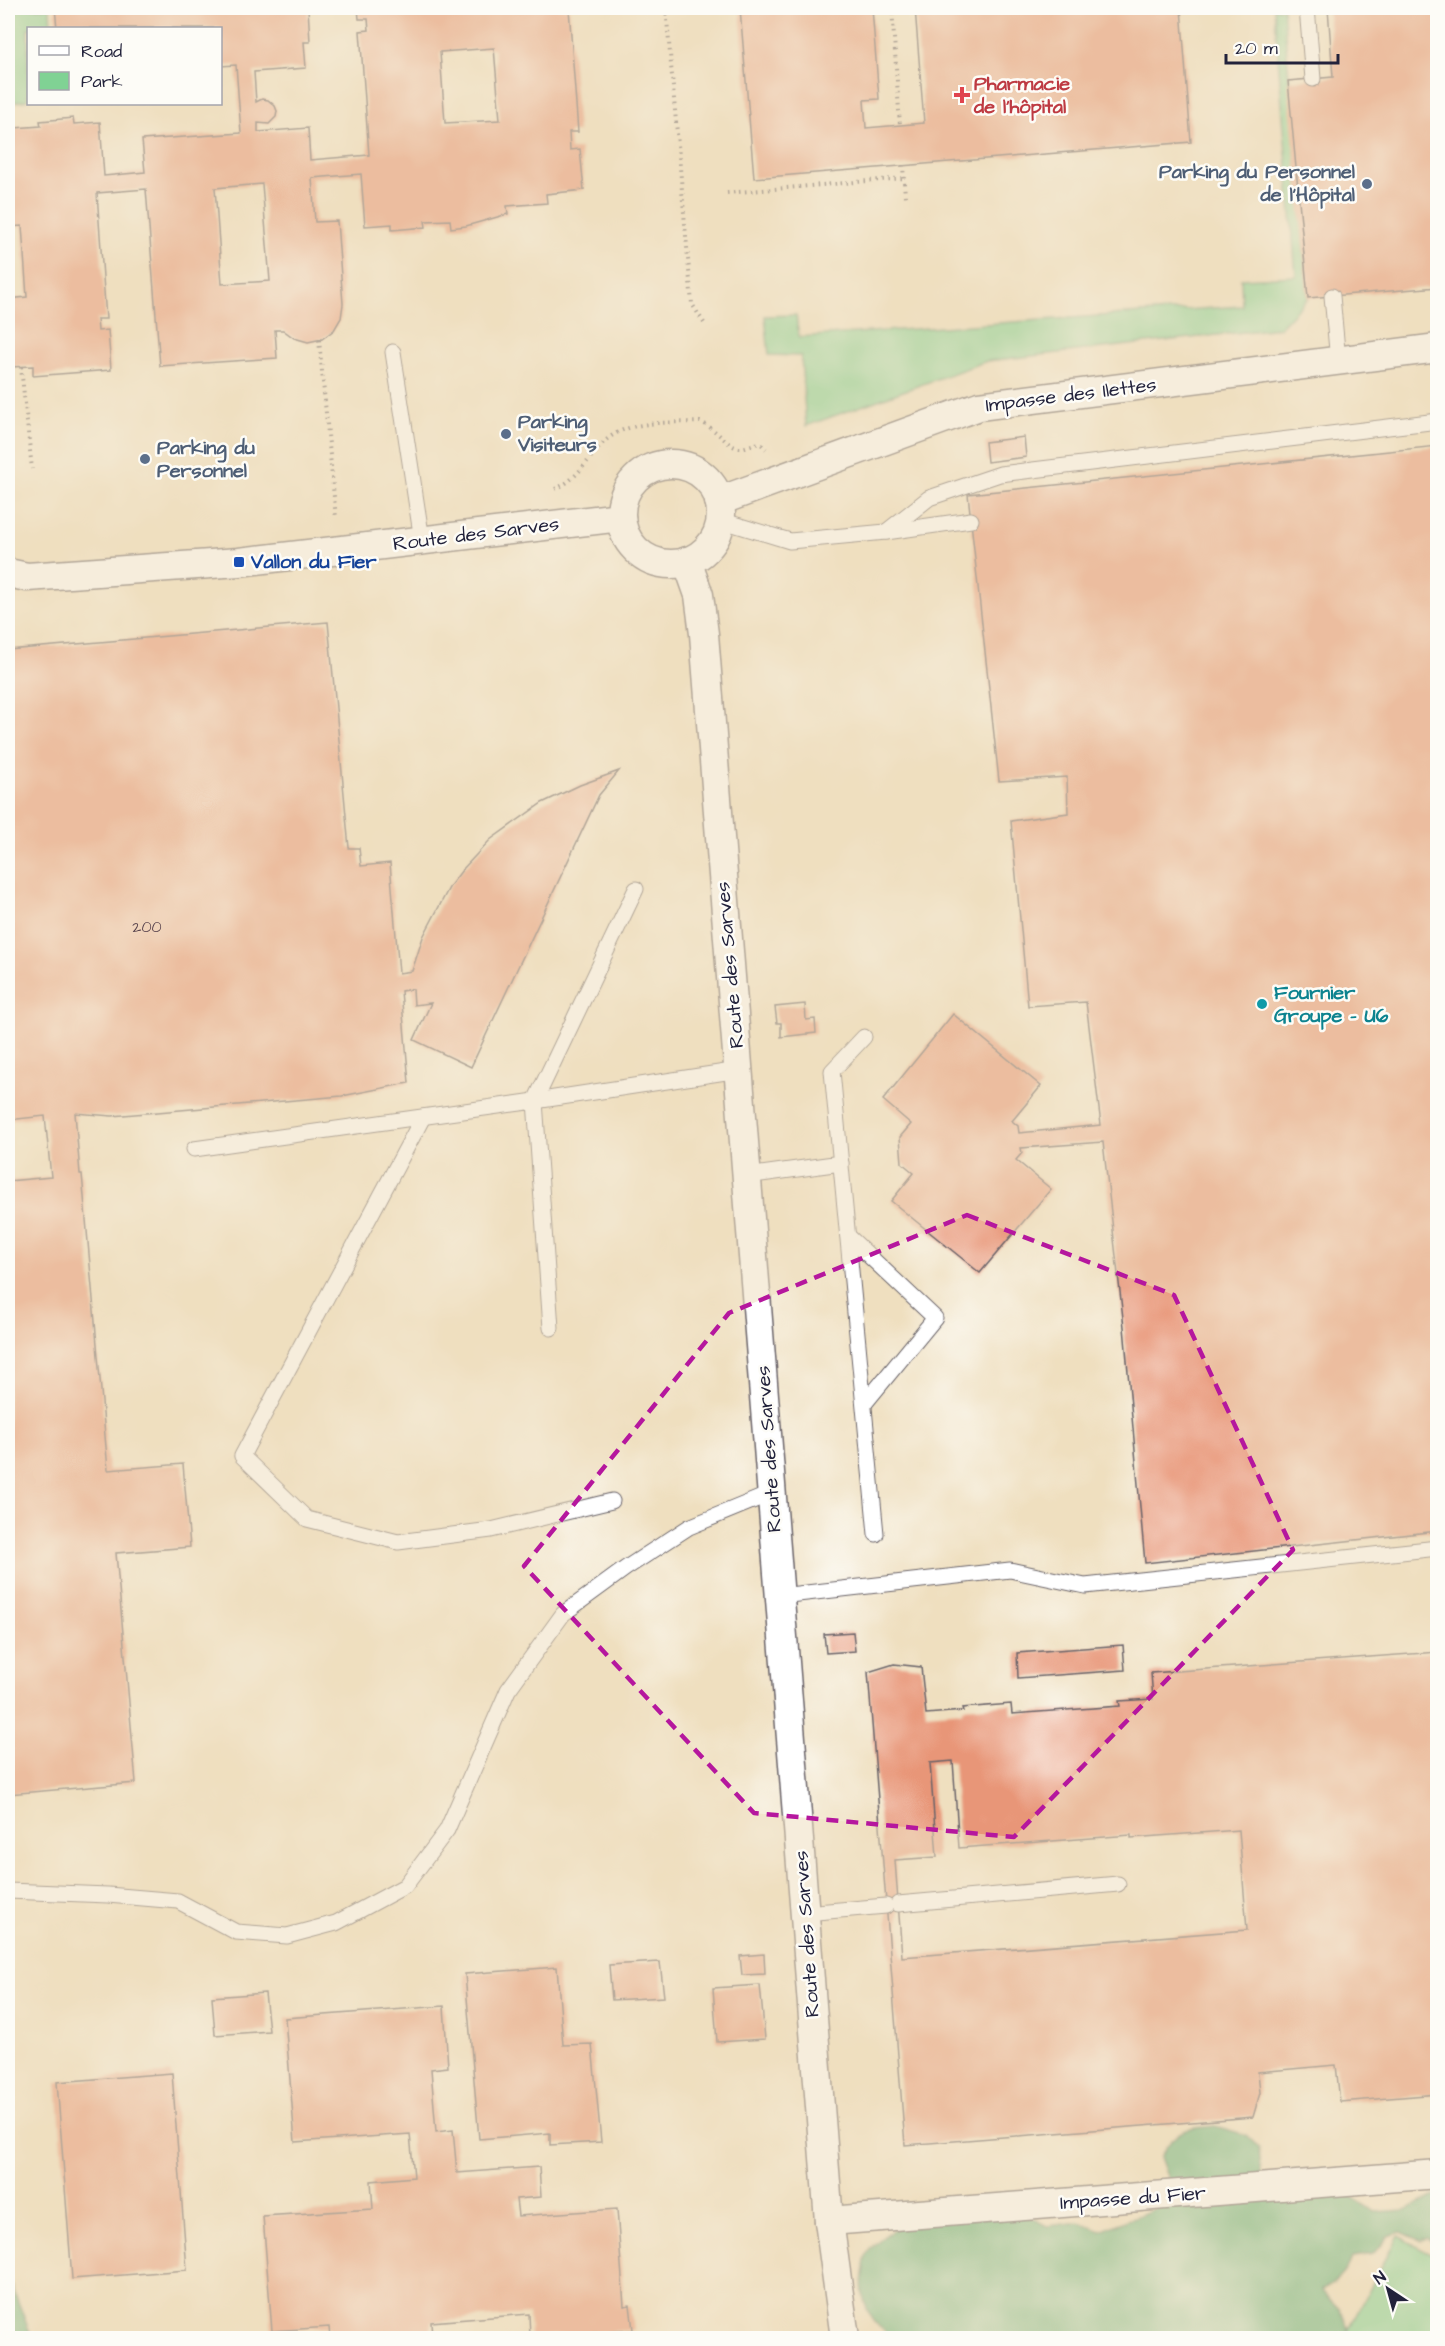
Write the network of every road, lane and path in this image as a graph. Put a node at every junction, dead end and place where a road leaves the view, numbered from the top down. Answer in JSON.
{"nodes":[{"id":1,"x":666,"y":8,"type":"edge"},
{"id":2,"x":892,"y":8,"type":"edge"},
{"id":3,"x":1307,"y":8,"type":"edge"},
{"id":4,"x":1313,"y":79,"type":"dead end"},
{"id":5,"x":900,"y":125,"type":"dead end"},
{"id":6,"x":903,"y":165,"type":"dead end"},
{"id":7,"x":904,"y":178,"type":"junction"},
{"id":8,"x":726,"y":193,"type":"dead end"},
{"id":9,"x":905,"y":197,"type":"dead end"},
{"id":10,"x":1332,"y":296,"type":"dead end"},
{"id":11,"x":704,"y":323,"type":"dead end"},
{"id":12,"x":319,"y":340,"type":"dead end"},
{"id":13,"x":1437,"y":348,"type":"edge"},
{"id":14,"x":393,"y":352,"type":"dead end"},
{"id":15,"x":1338,"y":361,"type":"junction"},
{"id":16,"x":21,"y":367,"type":"dead end"},
{"id":17,"x":1437,"y":421,"type":"edge"},
{"id":18,"x":32,"y":469,"type":"dead end"},
{"id":19,"x":781,"y":479,"type":"junction"},
{"id":20,"x":719,"y":511,"type":"junction"},
{"id":21,"x":621,"y":517,"type":"junction"},
{"id":22,"x":971,"y":520,"type":"dead end"},
{"id":23,"x":538,"y":526,"type":"junction"},
{"id":24,"x":886,"y":532,"type":"junction"},
{"id":25,"x":422,"y":540,"type":"junction"},
{"id":26,"x":339,"y":550,"type":"junction"},
{"id":27,"x":687,"y":561,"type":"junction"},
{"id":28,"x":8,"y":573,"type":"edge"},
{"id":29,"x":636,"y":889,"type":"dead end"},
{"id":30,"x":864,"y":1036,"type":"dead end"},
{"id":31,"x":739,"y":1070,"type":"junction"},
{"id":32,"x":535,"y":1101,"type":"junction"},
{"id":33,"x":423,"y":1117,"type":"junction"},
{"id":34,"x":194,"y":1149,"type":"dead end"},
{"id":35,"x":840,"y":1163,"type":"junction"},
{"id":36,"x":747,"y":1176,"type":"junction"},
{"id":37,"x":848,"y":1236,"type":"junction"},
{"id":38,"x":551,"y":1328,"type":"dead end"},
{"id":39,"x":865,"y":1403,"type":"junction"},
{"id":40,"x":772,"y":1493,"type":"junction"},
{"id":41,"x":612,"y":1501,"type":"dead end"},
{"id":42,"x":876,"y":1534,"type":"dead end"},
{"id":43,"x":1437,"y":1548,"type":"edge"},
{"id":44,"x":780,"y":1596,"type":"junction"},
{"id":45,"x":1118,"y":1884,"type":"dead end"},
{"id":46,"x":8,"y":1892,"type":"edge"},
{"id":47,"x":805,"y":1913,"type":"junction"},
{"id":48,"x":1437,"y":2174,"type":"edge"},
{"id":49,"x":829,"y":2221,"type":"junction"},
{"id":50,"x":845,"y":2338,"type":"edge"}],
"edges":[{"from":1,"to":11,"type":"path"},
{"from":2,"to":5,"type":"path"},
{"from":3,"to":4,"type":"lane"},
{"from":6,"to":7,"type":"path"},
{"from":7,"to":8,"type":"path"},
{"from":7,"to":9,"type":"path"},
{"from":10,"to":15,"type":"lane"},
{"from":12,"to":26,"type":"path"},
{"from":13,"to":15,"type":"street","name":"Impasse des Ilettes"},
{"from":14,"to":25,"type":"lane"},
{"from":15,"to":19,"type":"street","name":"Impasse des Ilettes"},
{"from":16,"to":18,"type":"path"},
{"from":17,"to":24,"type":"lane"},
{"from":19,"to":20,"type":"street","name":"Impasse des Ilettes"},
{"from":19,"to":23,"type":"path"},
{"from":20,"to":21,"type":"street"},
{"from":20,"to":24,"type":"lane"},
{"from":20,"to":27,"type":"street"},
{"from":21,"to":23,"type":"street","name":"Route des Sarves"},
{"from":21,"to":27,"type":"street"},
{"from":22,"to":24,"type":"lane"},
{"from":23,"to":25,"type":"street","name":"Route des Sarves"},
{"from":25,"to":26,"type":"street","name":"Route des Sarves"},
{"from":26,"to":28,"type":"street","name":"Route des Sarves"},
{"from":27,"to":31,"type":"street","name":"Route des Sarves"},
{"from":29,"to":32,"type":"lane"},
{"from":30,"to":35,"type":"lane"},
{"from":31,"to":32,"type":"lane"},
{"from":31,"to":36,"type":"street","name":"Route des Sarves"},
{"from":32,"to":33,"type":"lane"},
{"from":32,"to":38,"type":"lane"},
{"from":33,"to":34,"type":"lane"},
{"from":33,"to":41,"type":"lane"},
{"from":35,"to":36,"type":"lane"},
{"from":35,"to":37,"type":"lane"},
{"from":36,"to":40,"type":"street","name":"Route des Sarves"},
{"from":37,"to":39,"type":"lane"},
{"from":37,"to":39,"type":"lane"},
{"from":39,"to":42,"type":"lane"},
{"from":40,"to":44,"type":"street","name":"Route des Sarves"},
{"from":40,"to":46,"type":"lane"},
{"from":43,"to":44,"type":"lane"},
{"from":44,"to":47,"type":"street","name":"Route des Sarves"},
{"from":45,"to":47,"type":"lane"},
{"from":47,"to":49,"type":"street","name":"Route des Sarves"},
{"from":48,"to":49,"type":"street","name":"Impasse du Fier"},
{"from":49,"to":50,"type":"street","name":"Route des Sarves"}]}
